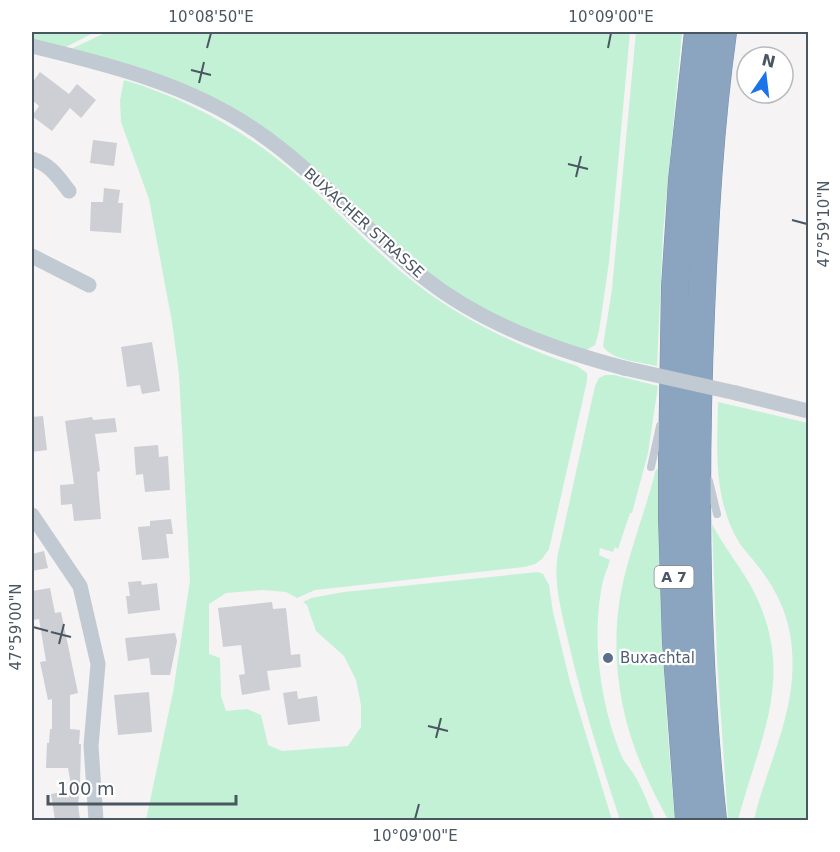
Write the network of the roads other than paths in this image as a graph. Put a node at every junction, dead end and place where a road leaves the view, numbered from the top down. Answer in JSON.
{"nodes":[{"id":1,"x":698,"y":32,"type":"edge"},
{"id":2,"x":723,"y":32,"type":"edge"},
{"id":3,"x":32,"y":46,"type":"edge"},
{"id":4,"x":32,"y":159,"type":"edge"},
{"id":5,"x":69,"y":191,"type":"dead end"},
{"id":6,"x":32,"y":256,"type":"edge"},
{"id":7,"x":89,"y":285,"type":"dead end"},
{"id":8,"x":675,"y":333,"type":"junction"},
{"id":9,"x":662,"y":387,"type":"dead end"},
{"id":10,"x":808,"y":411,"type":"edge"},
{"id":11,"x":660,"y":420,"type":"dead end"},
{"id":12,"x":651,"y":467,"type":"dead end"},
{"id":13,"x":709,"y":477,"type":"dead end"},
{"id":14,"x":717,"y":514,"type":"dead end"},
{"id":15,"x":32,"y":515,"type":"edge"},
{"id":16,"x":96,"y":820,"type":"edge"},
{"id":17,"x":689,"y":820,"type":"edge"},
{"id":18,"x":713,"y":820,"type":"edge"}],
"edges":[{"from":1,"to":8,"type":"highway","number":"A 7"},
{"from":2,"to":18,"type":"highway","number":"A 7"},
{"from":3,"to":10,"type":"street","name":"BUXACHER STRASSE","bridge":true},
{"from":4,"to":5,"type":"street"},
{"from":6,"to":7,"type":"street"},
{"from":8,"to":9,"type":"lane"},
{"from":8,"to":17,"type":"highway","number":"A 7"},
{"from":11,"to":12,"type":"lane"},
{"from":13,"to":14,"type":"lane"},
{"from":15,"to":16,"type":"street"}]}
